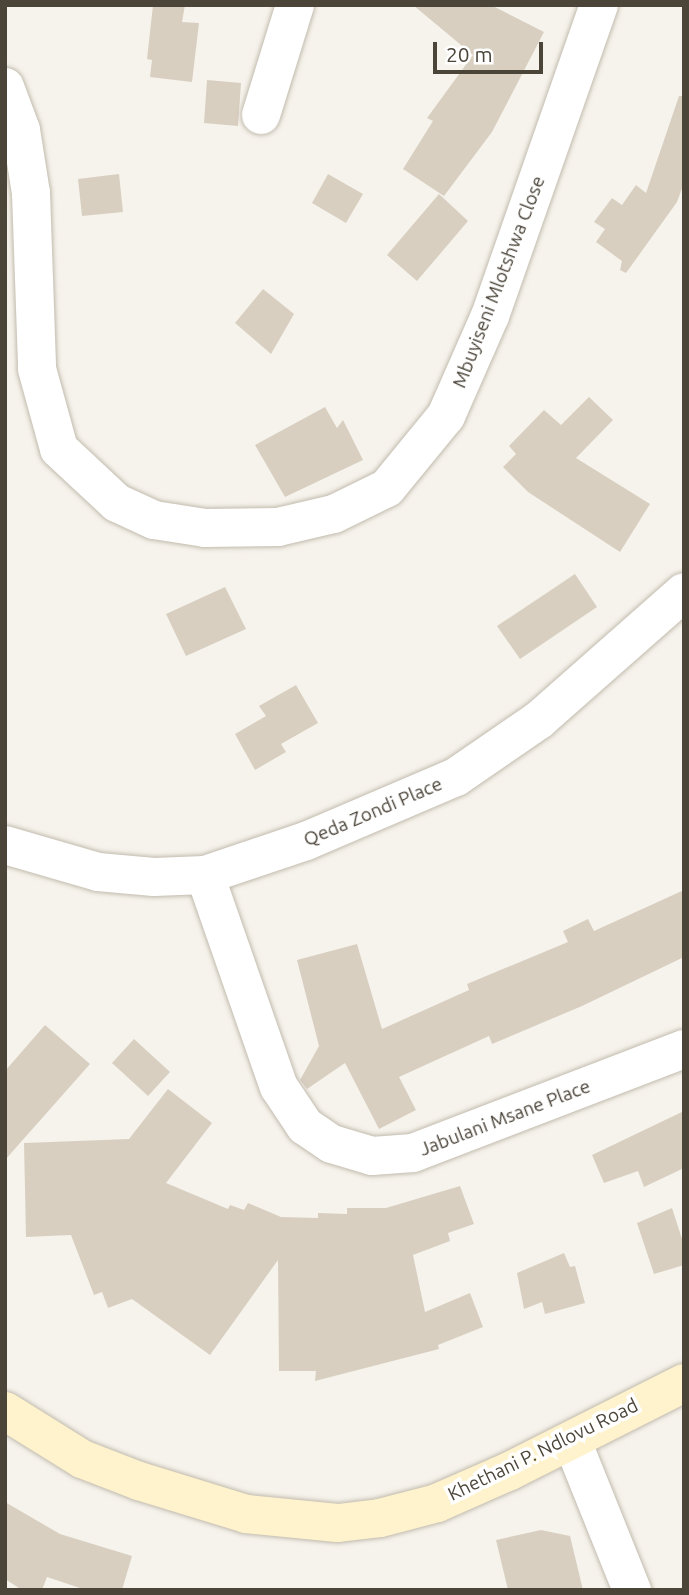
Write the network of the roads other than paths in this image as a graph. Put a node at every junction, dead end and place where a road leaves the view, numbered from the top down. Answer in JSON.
{"nodes":[{"id":1,"x":295,"y":5,"type":"edge"},
{"id":2,"x":598,"y":5,"type":"edge"},
{"id":3,"x":5,"y":88,"type":"edge"},
{"id":4,"x":261,"y":115,"type":"dead end"},
{"id":5,"x":684,"y":592,"type":"edge"},
{"id":6,"x":5,"y":845,"type":"edge"},
{"id":7,"x":205,"y":875,"type":"junction"},
{"id":8,"x":684,"y":1049,"type":"edge"},
{"id":9,"x":684,"y":1383,"type":"edge"},
{"id":10,"x":5,"y":1411,"type":"edge"},
{"id":11,"x":572,"y":1441,"type":"junction"},
{"id":12,"x":632,"y":1590,"type":"edge"}],
"edges":[{"from":1,"to":4,"type":"street"},
{"from":2,"to":3,"type":"street","name":"Mbuyiseni Mlotshwa Close"},
{"from":5,"to":7,"type":"street","name":"Qeda Zondi Place"},
{"from":6,"to":7,"type":"street","name":"Qeda Zondi Place"},
{"from":7,"to":8,"type":"street","name":"Jabulani Msane Place"},
{"from":9,"to":11,"type":"street","name":"Khethani P. Ndlovu Road"},
{"from":10,"to":11,"type":"street","name":"Khethani P. Ndlovu Road"},
{"from":11,"to":12,"type":"street"}]}
